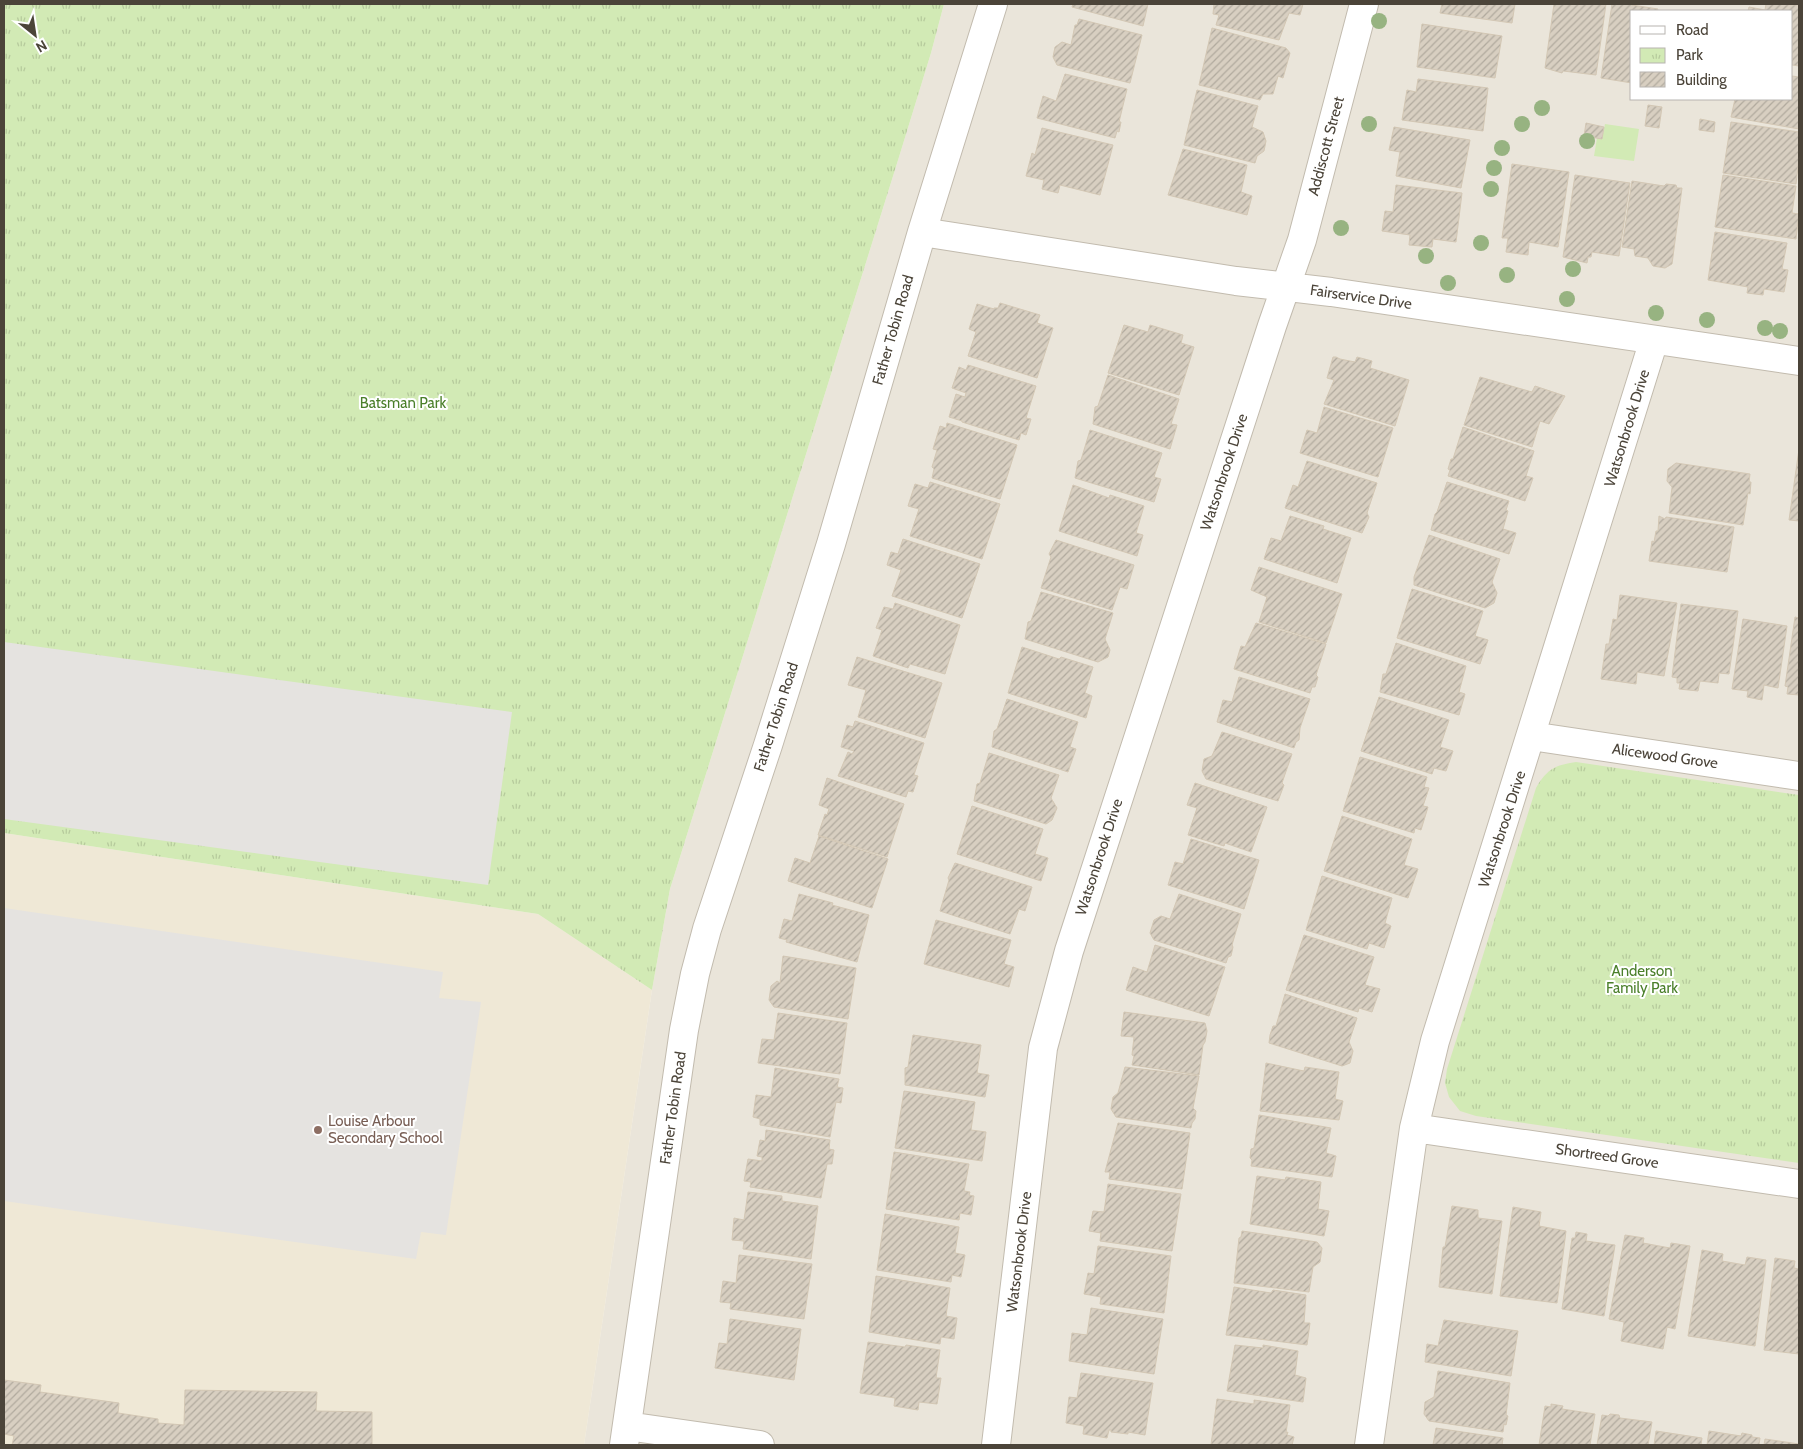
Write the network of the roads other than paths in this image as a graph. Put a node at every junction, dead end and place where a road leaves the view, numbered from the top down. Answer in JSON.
{"nodes":[{"id":1,"x":993,"y":4,"type":"edge"},
{"id":2,"x":1364,"y":4,"type":"edge"},
{"id":3,"x":922,"y":232,"type":"junction"},
{"id":4,"x":1286,"y":287,"type":"junction"},
{"id":5,"x":1654,"y":340,"type":"junction"},
{"id":6,"x":1799,"y":361,"type":"edge"},
{"id":7,"x":1531,"y":736,"type":"junction"},
{"id":8,"x":1799,"y":776,"type":"edge"},
{"id":9,"x":1414,"y":1128,"type":"junction"},
{"id":10,"x":1799,"y":1184,"type":"edge"},
{"id":11,"x":625,"y":1436,"type":"edge"},
{"id":12,"x":760,"y":1445,"type":"edge"},
{"id":13,"x":996,"y":1445,"type":"edge"},
{"id":14,"x":1369,"y":1445,"type":"edge"}],
"edges":[{"from":1,"to":3,"type":"street","name":"Father Tobin Road"},
{"from":2,"to":4,"type":"street","name":"Addiscott Street"},
{"from":3,"to":4,"type":"street","name":"Fairservice Drive"},
{"from":3,"to":11,"type":"street","name":"Father Tobin Road"},
{"from":4,"to":5,"type":"street","name":"Fairservice Drive"},
{"from":4,"to":13,"type":"street","name":"Watsonbrook Drive"},
{"from":5,"to":6,"type":"street","name":"Fairservice Drive"},
{"from":5,"to":7,"type":"street","name":"Watsonbrook Drive"},
{"from":7,"to":8,"type":"street","name":"Alicewood Grove"},
{"from":7,"to":9,"type":"street","name":"Watsonbrook Drive"},
{"from":9,"to":10,"type":"street","name":"Shortreed Grove"},
{"from":9,"to":14,"type":"street","name":"Watsonbrook Drive"},
{"from":11,"to":12,"type":"street"}]}
